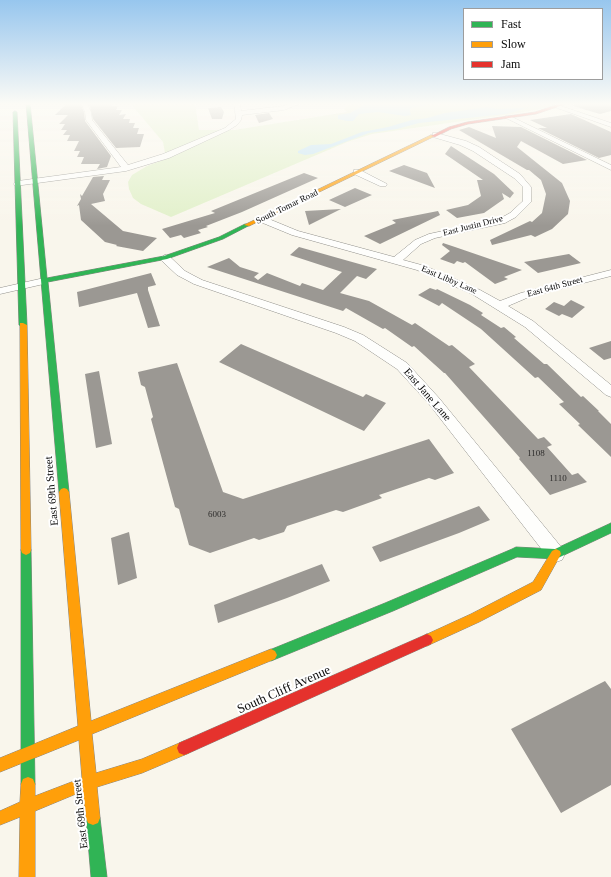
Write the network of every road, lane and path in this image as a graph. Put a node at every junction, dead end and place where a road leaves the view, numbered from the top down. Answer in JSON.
{"nodes":[{"id":1,"x":16,"y":144,"type":"edge"},
{"id":2,"x":32,"y":144,"type":"edge"},
{"id":3,"x":107,"y":144,"type":"edge"},
{"id":4,"x":193,"y":144,"type":"edge"},
{"id":5,"x":417,"y":144,"type":"edge"},
{"id":6,"x":465,"y":144,"type":"edge"},
{"id":7,"x":562,"y":144,"type":"edge"},
{"id":8,"x":130,"y":158,"type":"dead end"},
{"id":9,"x":136,"y":166,"type":"junction"},
{"id":10,"x":126,"y":168,"type":"junction"},
{"id":11,"x":611,"y":168,"type":"edge"},
{"id":12,"x":357,"y":172,"type":"junction"},
{"id":13,"x":36,"y":181,"type":"junction"},
{"id":14,"x":18,"y":184,"type":"junction"},
{"id":15,"x":383,"y":184,"type":"dead end"},
{"id":16,"x":261,"y":219,"type":"junction"},
{"id":17,"x":165,"y":258,"type":"junction"},
{"id":18,"x":397,"y":260,"type":"junction"},
{"id":19,"x":611,"y":273,"type":"edge"},
{"id":20,"x":44,"y":281,"type":"junction"},
{"id":21,"x":23,"y":286,"type":"junction"},
{"id":22,"x":0,"y":290,"type":"edge"},
{"id":23,"x":501,"y":305,"type":"junction"},
{"id":24,"x":610,"y":391,"type":"edge"},
{"id":25,"x":611,"y":528,"type":"edge"},
{"id":26,"x":556,"y":554,"type":"junction"},
{"id":27,"x":86,"y":730,"type":"junction"},
{"id":28,"x":28,"y":754,"type":"junction"},
{"id":29,"x":0,"y":765,"type":"edge"},
{"id":30,"x":89,"y":782,"type":"junction"},
{"id":31,"x":28,"y":807,"type":"junction"},
{"id":32,"x":0,"y":818,"type":"edge"},
{"id":33,"x":26,"y":877,"type":"edge"},
{"id":34,"x":99,"y":877,"type":"edge"}],
"edges":[{"from":1,"to":14,"type":"main road"},
{"from":2,"to":13,"type":"main road","name":"East 69th Street"},
{"from":3,"to":10,"type":"street"},
{"from":4,"to":9,"type":"street"},
{"from":5,"to":12,"type":"main road","name":"South Tomar Road"},
{"from":6,"to":18,"type":"street","name":"East Justin Drive"},
{"from":7,"to":11,"type":"street"},
{"from":8,"to":9,"type":"street"},
{"from":9,"to":10,"type":"street"},
{"from":10,"to":13,"type":"street"},
{"from":12,"to":15,"type":"street"},
{"from":12,"to":16,"type":"main road","name":"South Tomar Road"},
{"from":13,"to":14,"type":"street"},
{"from":13,"to":20,"type":"main road","name":"East 69th Street"},
{"from":14,"to":21,"type":"main road"},
{"from":16,"to":17,"type":"main road","name":"South Tomar Road"},
{"from":16,"to":18,"type":"street","name":"East Libby Lane"},
{"from":17,"to":20,"type":"main road","name":"South Tomar Road"},
{"from":17,"to":26,"type":"street","name":"East Jane Lane"},
{"from":18,"to":23,"type":"street","name":"East Libby Lane"},
{"from":19,"to":23,"type":"street","name":"East 64th Street"},
{"from":20,"to":21,"type":"street","name":"South Tomar Road"},
{"from":20,"to":27,"type":"main road","name":"East 69th Street"},
{"from":21,"to":22,"type":"street","name":"South Tomar Road"},
{"from":21,"to":28,"type":"main road"},
{"from":23,"to":24,"type":"street","name":"East Libby Lane"},
{"from":25,"to":26,"type":"main road"},
{"from":26,"to":27,"type":"main road"},
{"from":26,"to":30,"type":"main road","name":"South Cliff Avenue"},
{"from":27,"to":28,"type":"main road"},
{"from":27,"to":30,"type":"main road","name":"East 69th Street"},
{"from":28,"to":29,"type":"main road"},
{"from":28,"to":31,"type":"main road"},
{"from":30,"to":31,"type":"main road","name":"South Cliff Avenue"},
{"from":30,"to":34,"type":"main road","name":"East 69th Street"},
{"from":31,"to":32,"type":"main road","name":"South Cliff Avenue"},
{"from":31,"to":33,"type":"main road"}]}
